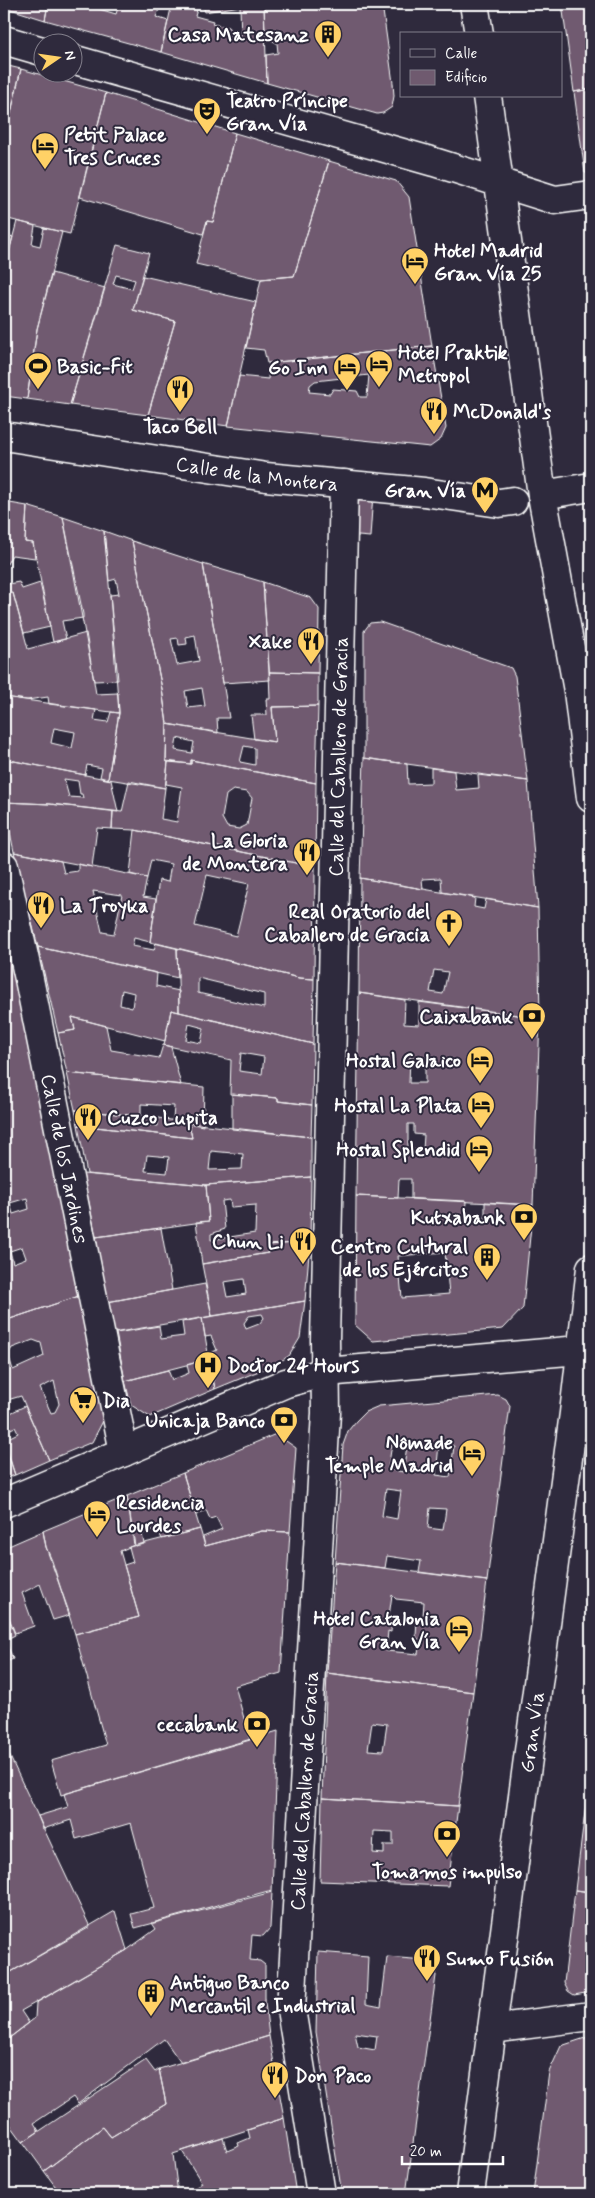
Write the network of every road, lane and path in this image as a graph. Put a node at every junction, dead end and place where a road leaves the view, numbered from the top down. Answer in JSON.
{"nodes":[{"id":1,"x":474,"y":4,"type":"edge"},
{"id":2,"x":478,"y":32,"type":"edge"},
{"id":3,"x":4,"y":40,"type":"edge"},
{"id":4,"x":32,"y":48,"type":"edge"},
{"id":5,"x":82,"y":62,"type":"edge"},
{"id":6,"x":487,"y":98,"type":"edge"},
{"id":7,"x":500,"y":183,"type":"junction"},
{"id":8,"x":591,"y":195,"type":"edge"},
{"id":9,"x":4,"y":436,"type":"edge"},
{"id":10,"x":344,"y":484,"type":"junction"},
{"id":11,"x":591,"y":488,"type":"edge"},
{"id":12,"x":542,"y":495,"type":"junction"},
{"id":13,"x":512,"y":501,"type":"dead end"},
{"id":14,"x":586,"y":699,"type":"edge"},
{"id":15,"x":591,"y":798,"type":"edge"},
{"id":16,"x":4,"y":866,"type":"edge"},
{"id":17,"x":591,"y":1268,"type":"edge"},
{"id":18,"x":587,"y":1348,"type":"edge"},
{"id":19,"x":326,"y":1372,"type":"junction"},
{"id":20,"x":124,"y":1452,"type":"junction"},
{"id":21,"x":4,"y":1503,"type":"edge"},
{"id":22,"x":591,"y":2016,"type":"edge"},
{"id":23,"x":492,"y":2029,"type":"junction"},
{"id":24,"x":321,"y":2194,"type":"edge"},
{"id":25,"x":470,"y":2194,"type":"edge"}],
"edges":[{"from":1,"to":2,"type":"street"},
{"from":3,"to":4,"type":"street"},
{"from":5,"to":7,"type":"street"},
{"from":6,"to":7,"type":"street"},
{"from":7,"to":8,"type":"street"},
{"from":7,"to":12,"type":"street"},
{"from":9,"to":10,"type":"street","name":"Calle de la Montera"},
{"from":10,"to":13,"type":"street","name":"Calle de la Montera"},
{"from":10,"to":19,"type":"street","name":"Calle del Caballero de Gracia"},
{"from":11,"to":12,"type":"street"},
{"from":12,"to":14,"type":"street"},
{"from":14,"to":15,"type":"street"},
{"from":16,"to":20,"type":"street","name":"Calle de los Jardines"},
{"from":17,"to":18,"type":"street","name":"Gran Vía"},
{"from":18,"to":19,"type":"street"},
{"from":18,"to":23,"type":"street","name":"Gran Vía"},
{"from":19,"to":20,"type":"street"},
{"from":19,"to":24,"type":"street","name":"Calle del Caballero de Gracia"},
{"from":20,"to":21,"type":"street"},
{"from":22,"to":23,"type":"street"},
{"from":23,"to":25,"type":"street","name":"Gran Vía"}]}
